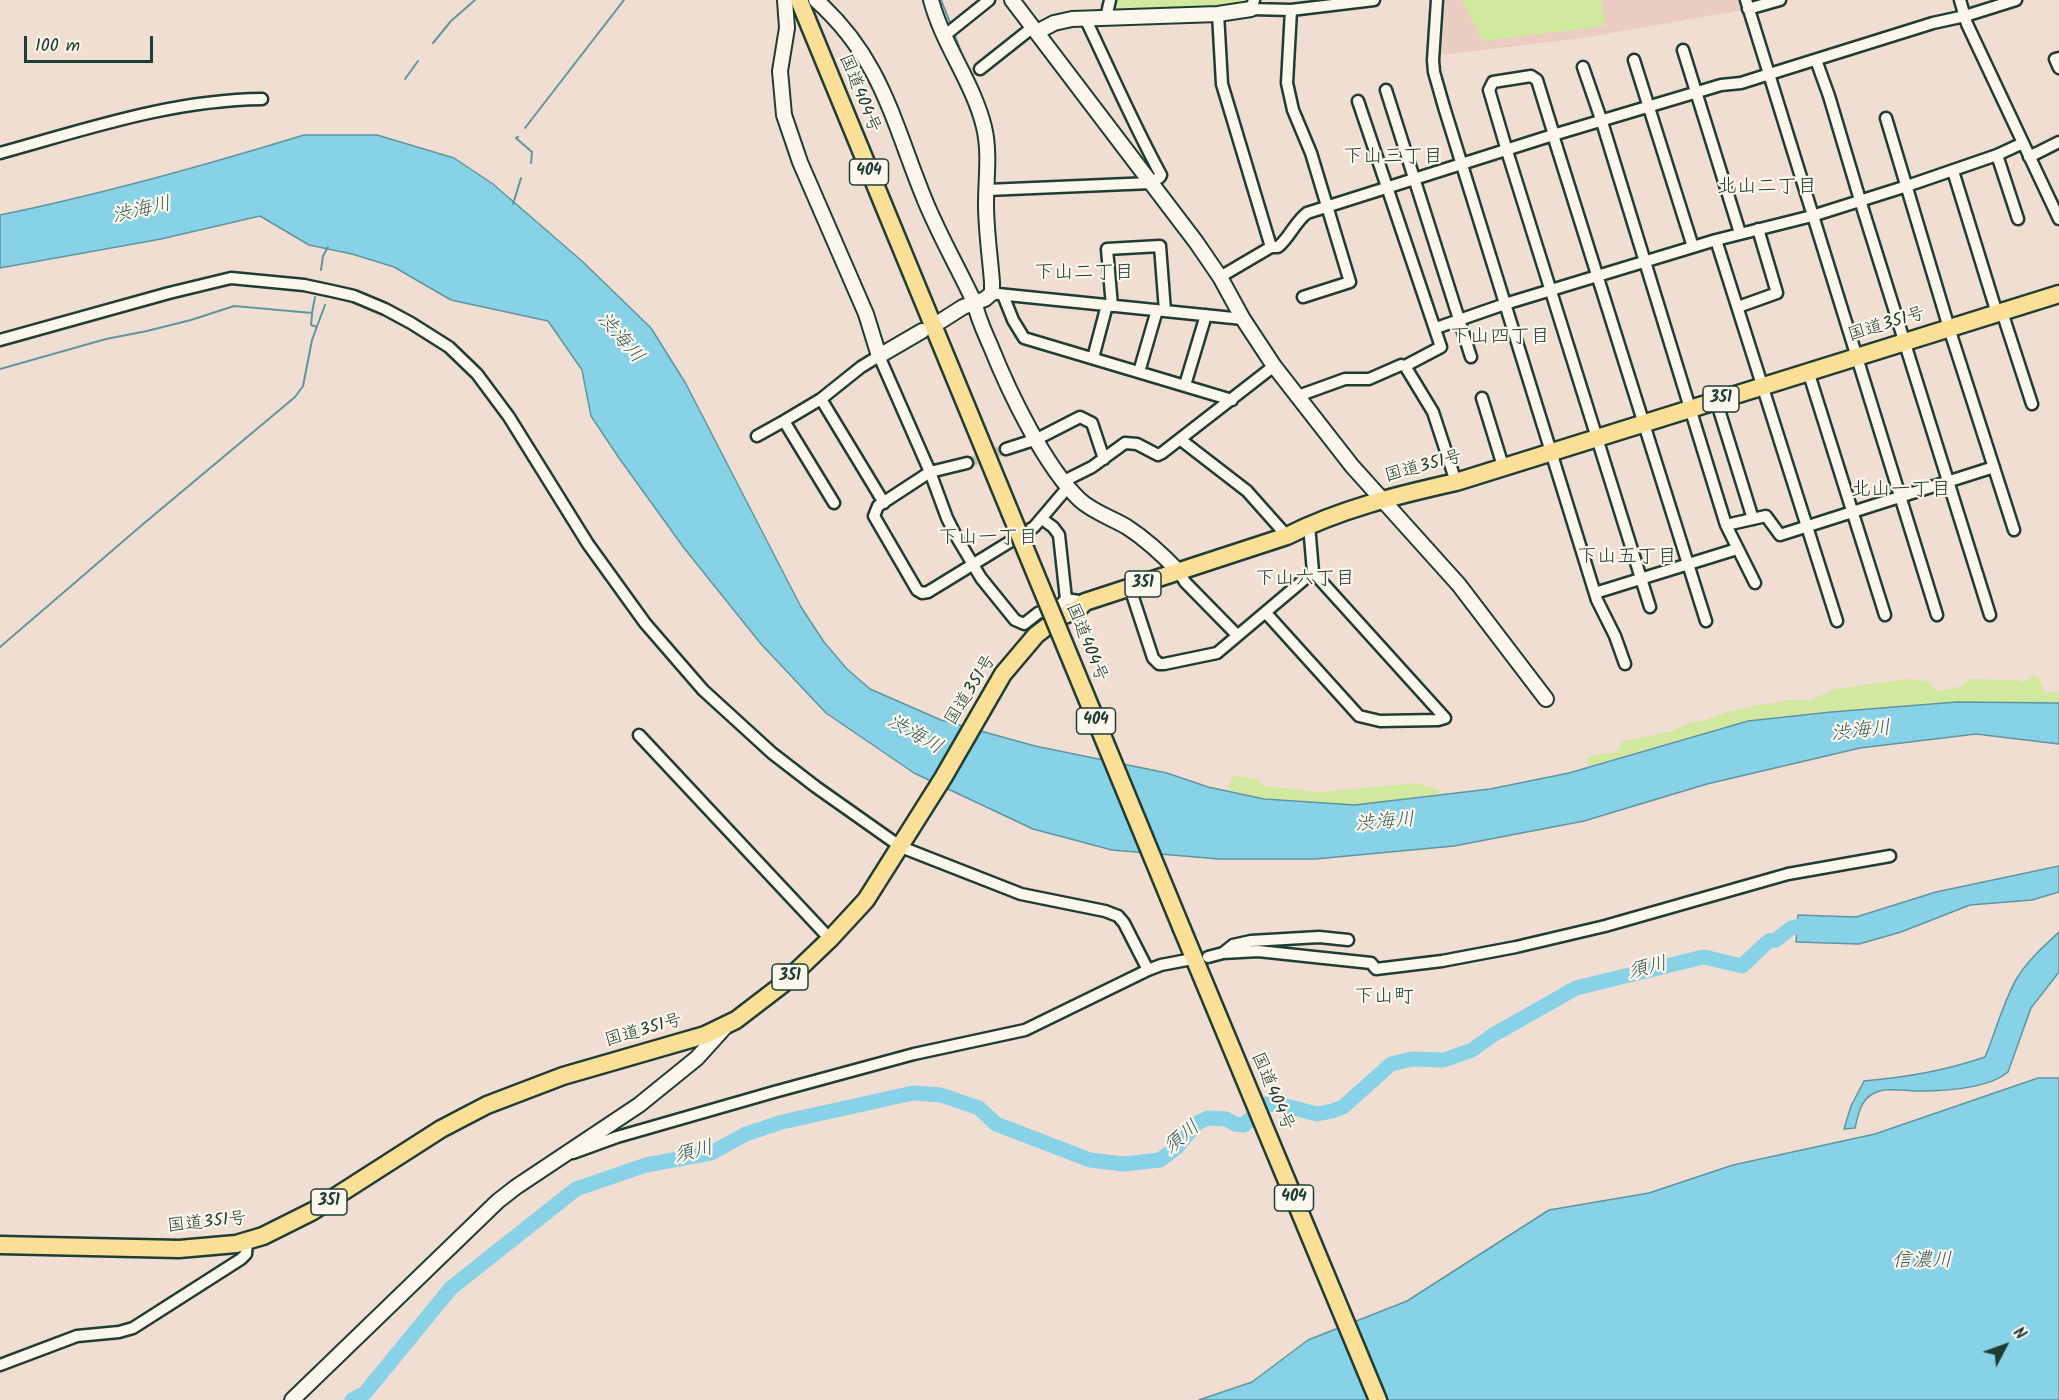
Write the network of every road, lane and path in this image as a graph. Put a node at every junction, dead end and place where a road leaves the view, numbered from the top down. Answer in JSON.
{"nodes":[{"id":1,"x":785,"y":0,"type":"edge"},
{"id":2,"x":799,"y":0,"type":"edge"},
{"id":3,"x":816,"y":0,"type":"edge"},
{"id":4,"x":931,"y":0,"type":"edge"},
{"id":5,"x":989,"y":0,"type":"edge"},
{"id":6,"x":1012,"y":0,"type":"edge"},
{"id":7,"x":1110,"y":0,"type":"edge"},
{"id":8,"x":1374,"y":0,"type":"edge"},
{"id":9,"x":1437,"y":0,"type":"edge"},
{"id":10,"x":1780,"y":0,"type":"edge"},
{"id":11,"x":1960,"y":0,"type":"edge"},
{"id":12,"x":2016,"y":0,"type":"edge"},
{"id":13,"x":1252,"y":4,"type":"edge"},
{"id":14,"x":1747,"y":4,"type":"edge"},
{"id":15,"x":1291,"y":10,"type":"junction"},
{"id":16,"x":1218,"y":14,"type":"junction"},
{"id":17,"x":1965,"y":16,"type":"junction"},
{"id":18,"x":1085,"y":18,"type":"junction"},
{"id":19,"x":1106,"y":18,"type":"junction"},
{"id":20,"x":1035,"y":30,"type":"junction"},
{"id":21,"x":944,"y":36,"type":"junction"},
{"id":22,"x":1683,"y":50,"type":"dead end"},
{"id":23,"x":2059,"y":58,"type":"edge"},
{"id":24,"x":1634,"y":60,"type":"dead end"},
{"id":25,"x":1816,"y":60,"type":"junction"},
{"id":26,"x":1582,"y":67,"type":"dead end"},
{"id":27,"x":2059,"y":68,"type":"edge"},
{"id":28,"x":980,"y":69,"type":"dead end"},
{"id":29,"x":1769,"y":74,"type":"junction"},
{"id":30,"x":1386,"y":90,"type":"dead end"},
{"id":31,"x":1696,"y":93,"type":"junction"},
{"id":32,"x":262,"y":99,"type":"dead end"},
{"id":33,"x":1358,"y":100,"type":"dead end"},
{"id":34,"x":1649,"y":107,"type":"junction"},
{"id":35,"x":1886,"y":118,"type":"dead end"},
{"id":36,"x":1602,"y":122,"type":"junction"},
{"id":37,"x":1553,"y":135,"type":"junction"},
{"id":38,"x":2059,"y":142,"type":"edge"},
{"id":39,"x":2023,"y":143,"type":"junction"},
{"id":40,"x":1507,"y":151,"type":"junction"},
{"id":41,"x":0,"y":153,"type":"edge"},
{"id":42,"x":1997,"y":155,"type":"junction"},
{"id":43,"x":2029,"y":157,"type":"junction"},
{"id":44,"x":1462,"y":165,"type":"junction"},
{"id":45,"x":1953,"y":171,"type":"junction"},
{"id":46,"x":1414,"y":179,"type":"junction"},
{"id":47,"x":1151,"y":183,"type":"junction"},
{"id":48,"x":1907,"y":186,"type":"junction"},
{"id":49,"x":1389,"y":188,"type":"junction"},
{"id":50,"x":987,"y":190,"type":"junction"},
{"id":51,"x":1860,"y":200,"type":"junction"},
{"id":52,"x":1328,"y":207,"type":"junction"},
{"id":53,"x":1812,"y":216,"type":"junction"},
{"id":54,"x":2018,"y":219,"type":"dead end"},
{"id":55,"x":2059,"y":219,"type":"edge"},
{"id":56,"x":1758,"y":229,"type":"junction"},
{"id":57,"x":1740,"y":233,"type":"junction"},
{"id":58,"x":1716,"y":240,"type":"junction"},
{"id":59,"x":1271,"y":247,"type":"junction"},
{"id":60,"x":1693,"y":247,"type":"junction"},
{"id":61,"x":1645,"y":262,"type":"junction"},
{"id":62,"x":1597,"y":276,"type":"junction"},
{"id":63,"x":1220,"y":277,"type":"junction"},
{"id":64,"x":1551,"y":291,"type":"junction"},
{"id":65,"x":997,"y":294,"type":"junction"},
{"id":66,"x":2059,"y":294,"type":"edge"},
{"id":67,"x":1303,"y":297,"type":"dead end"},
{"id":68,"x":975,"y":304,"type":"junction"},
{"id":69,"x":1505,"y":304,"type":"junction"},
{"id":70,"x":1109,"y":306,"type":"junction"},
{"id":71,"x":1738,"y":307,"type":"junction"},
{"id":72,"x":1161,"y":310,"type":"junction"},
{"id":73,"x":1998,"y":312,"type":"junction"},
{"id":74,"x":1206,"y":315,"type":"junction"},
{"id":75,"x":1243,"y":319,"type":"junction"},
{"id":76,"x":1460,"y":320,"type":"junction"},
{"id":77,"x":941,"y":321,"type":"dead end"},
{"id":78,"x":1436,"y":328,"type":"junction"},
{"id":79,"x":1949,"y":328,"type":"junction"},
{"id":80,"x":922,"y":331,"type":"dead end"},
{"id":81,"x":0,"y":340,"type":"edge"},
{"id":82,"x":1904,"y":342,"type":"junction"},
{"id":83,"x":879,"y":356,"type":"junction"},
{"id":84,"x":1471,"y":357,"type":"dead end"},
{"id":85,"x":1856,"y":357,"type":"junction"},
{"id":86,"x":1093,"y":358,"type":"junction"},
{"id":87,"x":1274,"y":366,"type":"junction"},
{"id":88,"x":1405,"y":366,"type":"junction"},
{"id":89,"x":1808,"y":371,"type":"junction"},
{"id":90,"x":1139,"y":372,"type":"junction"},
{"id":91,"x":1185,"y":385,"type":"junction"},
{"id":92,"x":1761,"y":387,"type":"junction"},
{"id":93,"x":1298,"y":396,"type":"junction"},
{"id":94,"x":1482,"y":398,"type":"dead end"},
{"id":95,"x":821,"y":399,"type":"junction"},
{"id":96,"x":1232,"y":400,"type":"junction"},
{"id":97,"x":1716,"y":400,"type":"junction"},
{"id":98,"x":2032,"y":404,"type":"dead end"},
{"id":99,"x":1690,"y":408,"type":"junction"},
{"id":100,"x":784,"y":421,"type":"junction"},
{"id":101,"x":1643,"y":423,"type":"junction"},
{"id":102,"x":757,"y":436,"type":"dead end"},
{"id":103,"x":1596,"y":437,"type":"junction"},
{"id":104,"x":1037,"y":439,"type":"junction"},
{"id":105,"x":1181,"y":440,"type":"junction"},
{"id":106,"x":1006,"y":449,"type":"tunnel mouth"},
{"id":107,"x":1551,"y":452,"type":"junction"},
{"id":108,"x":1104,"y":459,"type":"junction"},
{"id":109,"x":967,"y":463,"type":"tunnel mouth"},
{"id":110,"x":1503,"y":466,"type":"junction"},
{"id":111,"x":1994,"y":467,"type":"junction"},
{"id":112,"x":930,"y":472,"type":"junction"},
{"id":113,"x":1456,"y":482,"type":"junction"},
{"id":114,"x":1948,"y":482,"type":"junction"},
{"id":115,"x":1065,"y":485,"type":"junction"},
{"id":116,"x":1901,"y":496,"type":"junction"},
{"id":117,"x":1383,"y":499,"type":"junction"},
{"id":118,"x":834,"y":503,"type":"dead end"},
{"id":119,"x":884,"y":503,"type":"junction"},
{"id":120,"x":1852,"y":513,"type":"junction"},
{"id":121,"x":1042,"y":519,"type":"junction"},
{"id":122,"x":1753,"y":519,"type":"junction"},
{"id":123,"x":1309,"y":525,"type":"junction"},
{"id":124,"x":1726,"y":525,"type":"junction"},
{"id":125,"x":1806,"y":527,"type":"junction"},
{"id":126,"x":2014,"y":530,"type":"dead end"},
{"id":127,"x":1287,"y":536,"type":"junction"},
{"id":128,"x":1737,"y":549,"type":"junction"},
{"id":129,"x":1688,"y":563,"type":"junction"},
{"id":130,"x":973,"y":566,"type":"junction"},
{"id":131,"x":1179,"y":572,"type":"junction"},
{"id":132,"x":1313,"y":572,"type":"junction"},
{"id":133,"x":1641,"y":578,"type":"junction"},
{"id":134,"x":1755,"y":583,"type":"dead end"},
{"id":135,"x":1130,"y":588,"type":"junction"},
{"id":136,"x":1595,"y":593,"type":"junction"},
{"id":137,"x":1066,"y":599,"type":"junction"},
{"id":138,"x":1085,"y":602,"type":"junction"},
{"id":139,"x":1650,"y":607,"type":"dead end"},
{"id":140,"x":1266,"y":613,"type":"junction"},
{"id":141,"x":1884,"y":615,"type":"dead end"},
{"id":142,"x":1937,"y":615,"type":"dead end"},
{"id":143,"x":1990,"y":615,"type":"dead end"},
{"id":144,"x":1706,"y":621,"type":"dead end"},
{"id":145,"x":1837,"y":621,"type":"dead end"},
{"id":146,"x":1237,"y":635,"type":"junction"},
{"id":147,"x":1625,"y":664,"type":"dead end"},
{"id":148,"x":1546,"y":699,"type":"dead end"},
{"id":149,"x":639,"y":735,"type":"dead end"},
{"id":150,"x":903,"y":843,"type":"junction"},
{"id":151,"x":1890,"y":856,"type":"dead end"},
{"id":152,"x":830,"y":939,"type":"junction"},
{"id":153,"x":1348,"y":940,"type":"dead end"},
{"id":154,"x":1223,"y":953,"type":"junction"},
{"id":155,"x":1209,"y":957,"type":"dead end"},
{"id":156,"x":1187,"y":960,"type":"dead end"},
{"id":157,"x":1149,"y":969,"type":"junction"},
{"id":158,"x":725,"y":1027,"type":"junction"},
{"id":159,"x":564,"y":1156,"type":"junction"},
{"id":160,"x":247,"y":1241,"type":"junction"},
{"id":161,"x":0,"y":1245,"type":"edge"},
{"id":162,"x":0,"y":1365,"type":"edge"},
{"id":163,"x":292,"y":1400,"type":"edge"},
{"id":164,"x":1378,"y":1400,"type":"edge"}],
"edges":[{"from":1,"to":83,"type":"street"},
{"from":2,"to":164,"type":"highway","name":"国道404号","number":"404","bridge":true},
{"from":3,"to":68,"type":"street"},
{"from":4,"to":21,"type":"street"},
{"from":5,"to":21,"type":"street"},
{"from":6,"to":20,"type":"street"},
{"from":7,"to":19,"type":"street"},
{"from":8,"to":15,"type":"street"},
{"from":9,"to":44,"type":"street"},
{"from":10,"to":14,"type":"street"},
{"from":11,"to":17,"type":"street"},
{"from":12,"to":17,"type":"street"},
{"from":13,"to":15,"type":"street"},
{"from":13,"to":16,"type":"street"},
{"from":14,"to":29,"type":"street"},
{"from":15,"to":52,"type":"street"},
{"from":16,"to":19,"type":"street"},
{"from":16,"to":59,"type":"street"},
{"from":17,"to":25,"type":"street"},
{"from":17,"to":39,"type":"street"},
{"from":18,"to":19,"type":"street"},
{"from":18,"to":20,"type":"street"},
{"from":18,"to":47,"type":"street"},
{"from":20,"to":28,"type":"street"},
{"from":20,"to":47,"type":"street"},
{"from":21,"to":50,"type":"street"},
{"from":22,"to":31,"type":"street"},
{"from":23,"to":27,"type":"street"},
{"from":24,"to":34,"type":"street"},
{"from":25,"to":29,"type":"street"},
{"from":25,"to":51,"type":"street"},
{"from":26,"to":36,"type":"street"},
{"from":29,"to":31,"type":"street"},
{"from":29,"to":53,"type":"street"},
{"from":30,"to":46,"type":"street"},
{"from":31,"to":34,"type":"street"},
{"from":31,"to":57,"type":"street"},
{"from":32,"to":41,"type":"street"},
{"from":33,"to":49,"type":"street"},
{"from":34,"to":36,"type":"street"},
{"from":34,"to":60,"type":"street"},
{"from":35,"to":48,"type":"street"},
{"from":36,"to":37,"type":"street"},
{"from":36,"to":61,"type":"street"},
{"from":37,"to":40,"type":"street"},
{"from":37,"to":40,"type":"street"},
{"from":37,"to":62,"type":"street"},
{"from":38,"to":43,"type":"street"},
{"from":39,"to":42,"type":"street"},
{"from":39,"to":43,"type":"street"},
{"from":40,"to":44,"type":"street"},
{"from":40,"to":64,"type":"street"},
{"from":42,"to":45,"type":"street"},
{"from":42,"to":54,"type":"street"},
{"from":43,"to":55,"type":"street"},
{"from":44,"to":46,"type":"street"},
{"from":44,"to":69,"type":"street"},
{"from":45,"to":48,"type":"street"},
{"from":45,"to":73,"type":"street"},
{"from":46,"to":49,"type":"street"},
{"from":46,"to":76,"type":"street"},
{"from":47,"to":50,"type":"street"},
{"from":47,"to":63,"type":"street"},
{"from":48,"to":51,"type":"street"},
{"from":48,"to":79,"type":"street"},
{"from":49,"to":52,"type":"street"},
{"from":49,"to":78,"type":"street"},
{"from":50,"to":65,"type":"street"},
{"from":51,"to":53,"type":"street"},
{"from":51,"to":82,"type":"street"},
{"from":52,"to":59,"type":"street"},
{"from":52,"to":67,"type":"street"},
{"from":53,"to":56,"type":"street"},
{"from":53,"to":85,"type":"street"},
{"from":56,"to":57,"type":"street"},
{"from":56,"to":71,"type":"street"},
{"from":57,"to":58,"type":"street"},
{"from":58,"to":60,"type":"street"},
{"from":58,"to":71,"type":"street"},
{"from":59,"to":63,"type":"street"},
{"from":60,"to":61,"type":"street"},
{"from":61,"to":62,"type":"street"},
{"from":61,"to":99,"type":"street"},
{"from":62,"to":64,"type":"street"},
{"from":62,"to":101,"type":"street"},
{"from":63,"to":75,"type":"street"},
{"from":64,"to":69,"type":"street"},
{"from":64,"to":103,"type":"street"},
{"from":65,"to":68,"type":"street"},
{"from":65,"to":70,"type":"street"},
{"from":65,"to":86,"type":"street"},
{"from":66,"to":73,"type":"highway","name":"国道351号","number":"351"},
{"from":68,"to":77,"type":"street"},
{"from":68,"to":104,"type":"street"},
{"from":69,"to":76,"type":"street"},
{"from":69,"to":107,"type":"street"},
{"from":70,"to":72,"type":"street"},
{"from":70,"to":72,"type":"street"},
{"from":70,"to":86,"type":"street"},
{"from":71,"to":92,"type":"street"},
{"from":72,"to":74,"type":"street"},
{"from":72,"to":90,"type":"street"},
{"from":73,"to":79,"type":"highway","name":"国道351号","number":"351"},
{"from":73,"to":98,"type":"street"},
{"from":74,"to":75,"type":"street"},
{"from":74,"to":91,"type":"street"},
{"from":75,"to":87,"type":"street"},
{"from":76,"to":78,"type":"street"},
{"from":76,"to":84,"type":"street"},
{"from":78,"to":88,"type":"street"},
{"from":79,"to":82,"type":"highway","name":"国道351号","number":"351"},
{"from":79,"to":111,"type":"street"},
{"from":80,"to":83,"type":"street"},
{"from":81,"to":150,"type":"street"},
{"from":82,"to":85,"type":"highway","name":"国道351号","number":"351"},
{"from":82,"to":114,"type":"street"},
{"from":83,"to":95,"type":"street"},
{"from":83,"to":112,"type":"street"},
{"from":85,"to":89,"type":"highway","name":"国道351号","number":"351"},
{"from":85,"to":116,"type":"street"},
{"from":86,"to":90,"type":"street"},
{"from":87,"to":93,"type":"street"},
{"from":87,"to":96,"type":"street"},
{"from":88,"to":93,"type":"street"},
{"from":88,"to":113,"type":"street"},
{"from":89,"to":92,"type":"highway","name":"国道351号","number":"351"},
{"from":89,"to":120,"type":"street"},
{"from":90,"to":91,"type":"street"},
{"from":91,"to":96,"type":"street"},
{"from":92,"to":97,"type":"highway","name":"国道351号","number":"351"},
{"from":92,"to":125,"type":"street"},
{"from":93,"to":117,"type":"street"},
{"from":94,"to":110,"type":"street"},
{"from":95,"to":100,"type":"street"},
{"from":95,"to":119,"type":"street"},
{"from":96,"to":105,"type":"street"},
{"from":97,"to":99,"type":"highway","name":"国道351号","number":"351"},
{"from":97,"to":122,"type":"street"},
{"from":99,"to":101,"type":"highway","name":"国道351号","number":"351"},
{"from":99,"to":124,"type":"street"},
{"from":100,"to":102,"type":"street"},
{"from":100,"to":118,"type":"street"},
{"from":101,"to":103,"type":"highway","name":"国道351号","number":"351"},
{"from":101,"to":129,"type":"street"},
{"from":103,"to":107,"type":"highway","name":"国道351号","number":"351"},
{"from":103,"to":133,"type":"street"},
{"from":104,"to":106,"type":"street"},
{"from":104,"to":108,"type":"street"},
{"from":104,"to":115,"type":"street"},
{"from":105,"to":108,"type":"street"},
{"from":105,"to":127,"type":"street"},
{"from":107,"to":110,"type":"highway","name":"国道351号","number":"351"},
{"from":107,"to":136,"type":"street"},
{"from":108,"to":115,"type":"street"},
{"from":109,"to":112,"type":"street"},
{"from":110,"to":113,"type":"highway","name":"国道351号","number":"351"},
{"from":111,"to":114,"type":"street"},
{"from":111,"to":126,"type":"street"},
{"from":112,"to":119,"type":"street"},
{"from":112,"to":130,"type":"street"},
{"from":113,"to":117,"type":"highway","name":"国道351号","number":"351"},
{"from":114,"to":116,"type":"street"},
{"from":114,"to":143,"type":"street"},
{"from":115,"to":121,"type":"street"},
{"from":115,"to":131,"type":"street"},
{"from":116,"to":120,"type":"street"},
{"from":116,"to":142,"type":"street"},
{"from":117,"to":123,"type":"highway","name":"国道351号","number":"351"},
{"from":117,"to":148,"type":"street"},
{"from":119,"to":130,"type":"street"},
{"from":120,"to":125,"type":"street"},
{"from":120,"to":141,"type":"street"},
{"from":121,"to":130,"type":"street"},
{"from":121,"to":137,"type":"street"},
{"from":122,"to":124,"type":"street"},
{"from":122,"to":125,"type":"street"},
{"from":123,"to":127,"type":"highway","name":"国道351号","number":"351"},
{"from":123,"to":132,"type":"street"},
{"from":124,"to":128,"type":"street"},
{"from":125,"to":145,"type":"street"},
{"from":127,"to":131,"type":"highway","name":"国道351号","number":"351"},
{"from":128,"to":129,"type":"street"},
{"from":128,"to":134,"type":"street"},
{"from":129,"to":133,"type":"street"},
{"from":129,"to":144,"type":"street"},
{"from":130,"to":137,"type":"street"},
{"from":131,"to":135,"type":"highway","name":"国道351号","number":"351"},
{"from":131,"to":146,"type":"street"},
{"from":132,"to":140,"type":"street"},
{"from":132,"to":140,"type":"street"},
{"from":133,"to":136,"type":"street"},
{"from":133,"to":139,"type":"street"},
{"from":135,"to":138,"type":"highway","name":"国道351号","number":"351"},
{"from":135,"to":146,"type":"street"},
{"from":136,"to":147,"type":"street"},
{"from":137,"to":138,"type":"street"},
{"from":138,"to":150,"type":"highway","name":"国道351号","number":"351"},
{"from":140,"to":146,"type":"street"},
{"from":149,"to":152,"type":"street"},
{"from":150,"to":152,"type":"highway","name":"国道351号","number":"351"},
{"from":150,"to":157,"type":"street"},
{"from":151,"to":154,"type":"street"},
{"from":152,"to":158,"type":"highway","name":"国道351号","number":"351"},
{"from":153,"to":154,"type":"street"},
{"from":154,"to":155,"type":"street"},
{"from":156,"to":157,"type":"street"},
{"from":157,"to":159,"type":"street"},
{"from":158,"to":159,"type":"street"},
{"from":158,"to":160,"type":"highway","name":"国道351号","number":"351"},
{"from":159,"to":163,"type":"street"},
{"from":160,"to":161,"type":"highway","name":"国道351号","number":"351"},
{"from":160,"to":162,"type":"street"}]}
